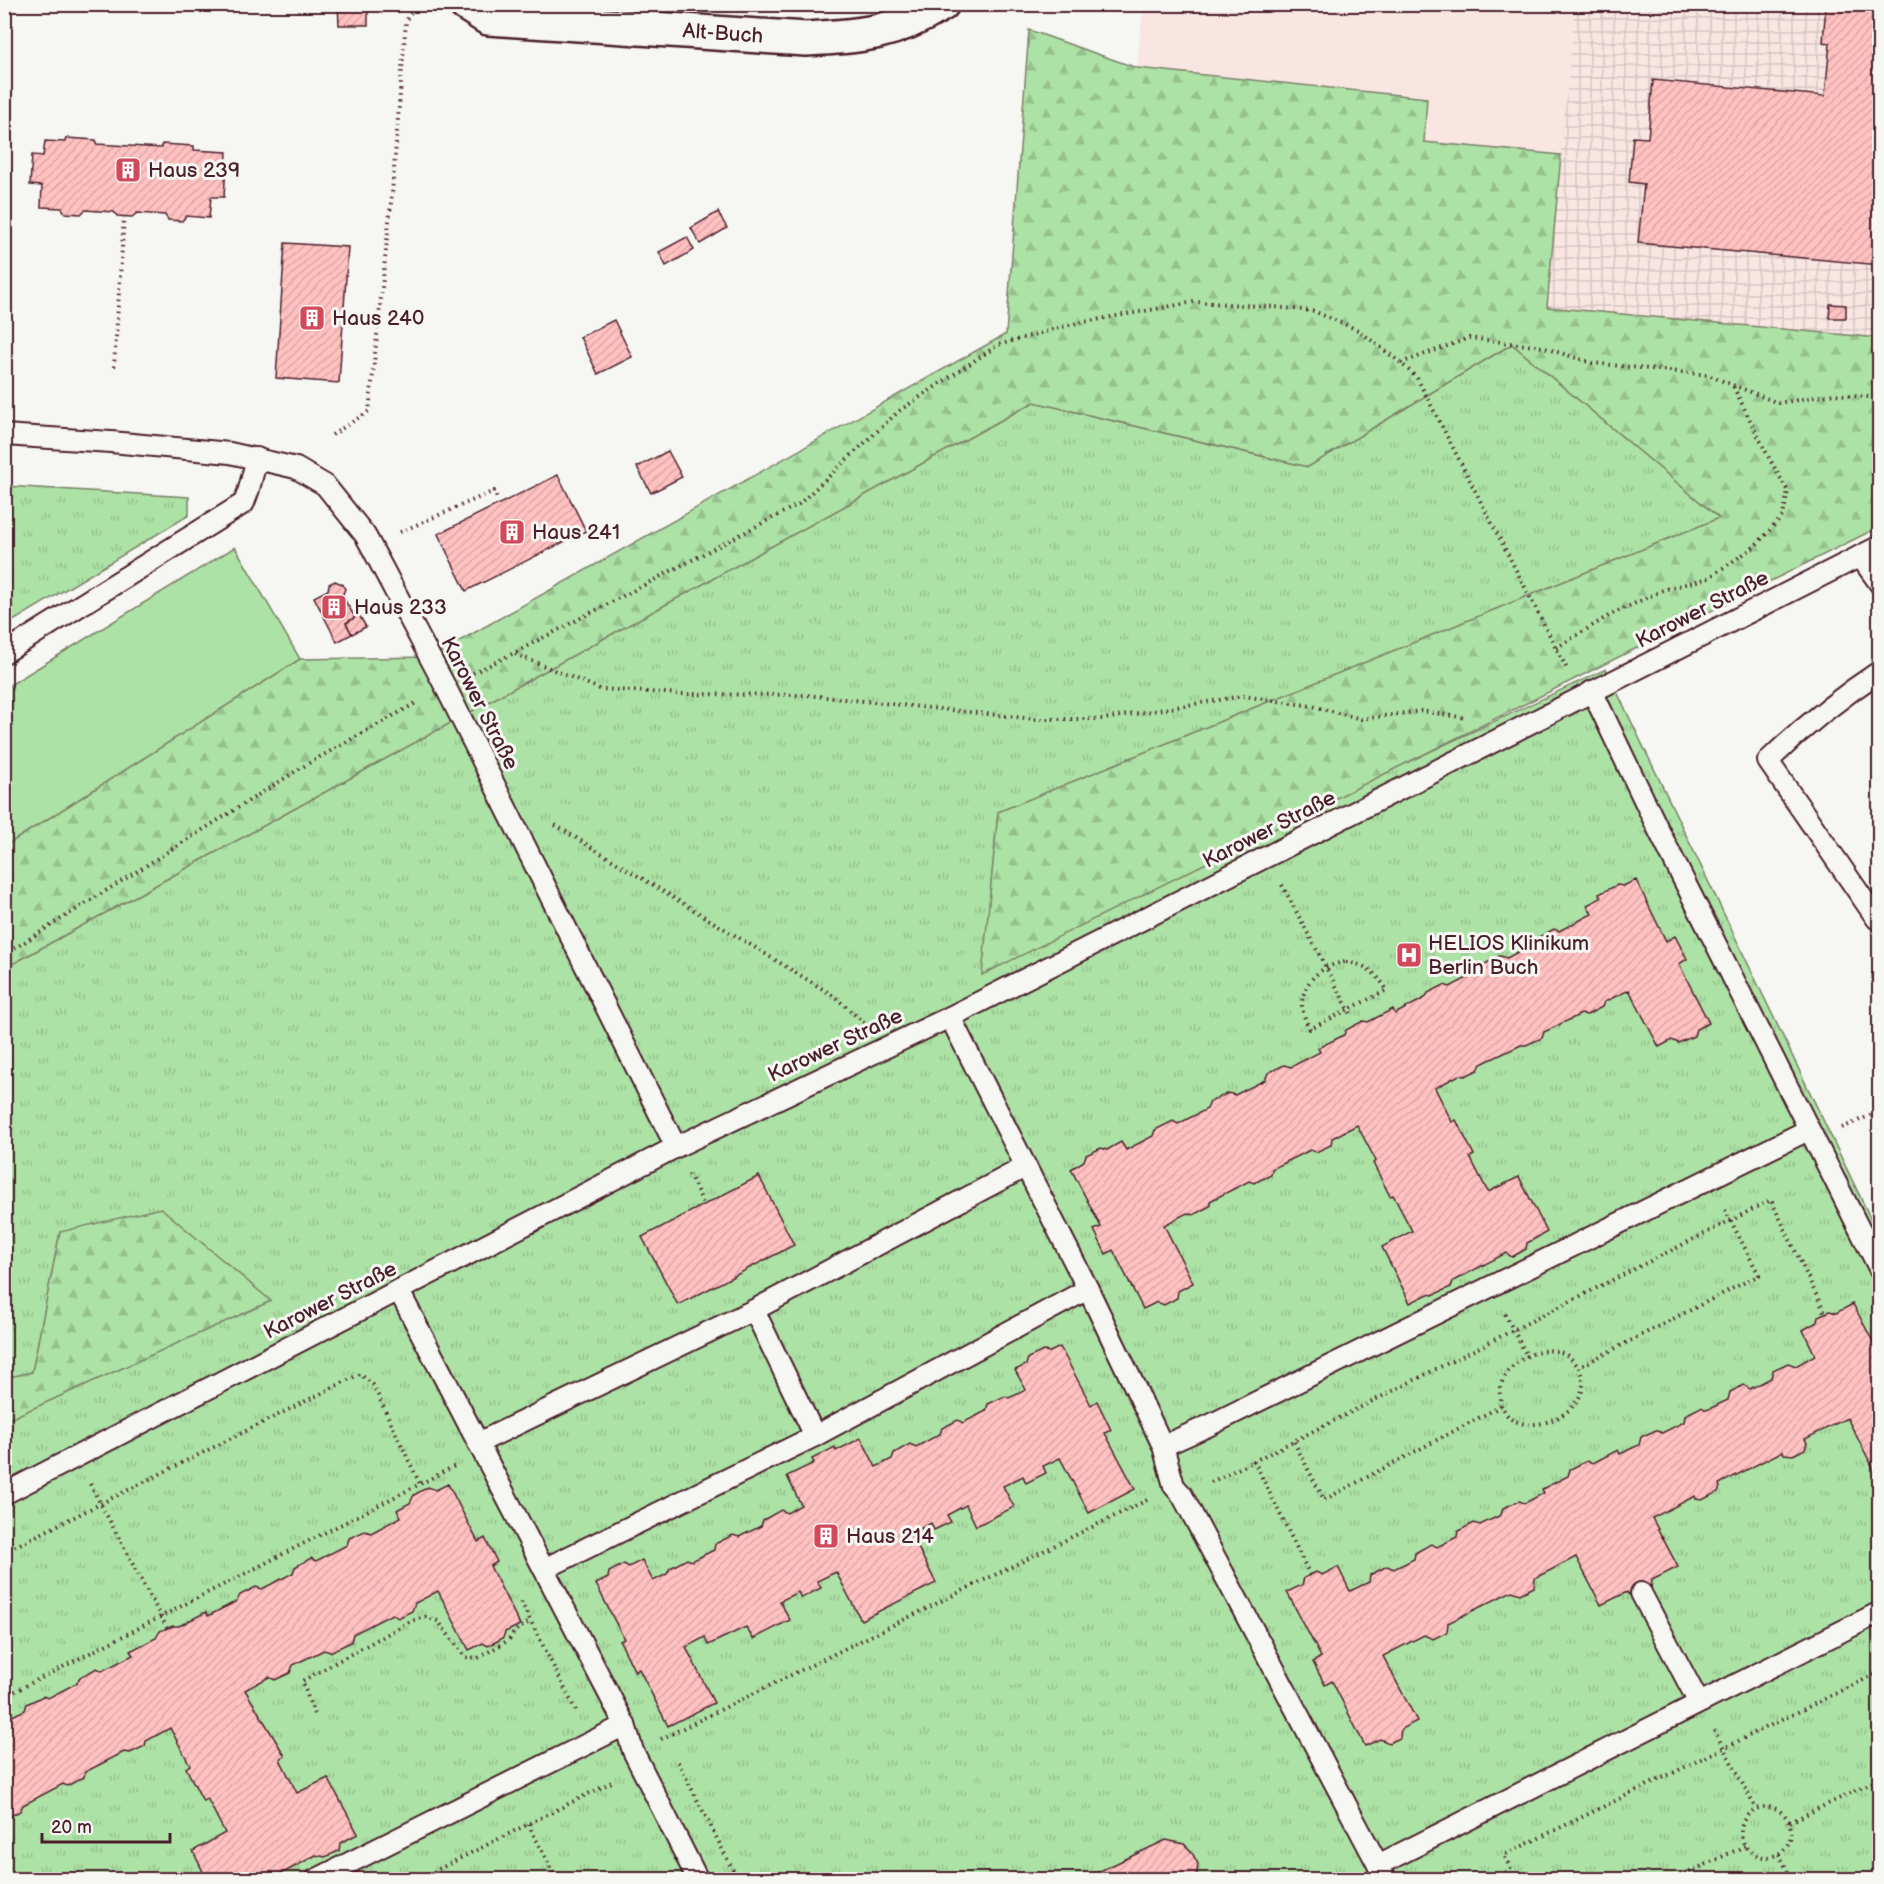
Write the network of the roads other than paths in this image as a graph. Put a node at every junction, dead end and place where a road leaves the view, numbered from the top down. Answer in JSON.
{"nodes":[{"id":1,"x":466,"y":4,"type":"edge"},
{"id":2,"x":942,"y":4,"type":"edge"},
{"id":3,"x":4,"y":435,"type":"edge"},
{"id":4,"x":257,"y":458,"type":"junction"},
{"id":5,"x":1880,"y":546,"type":"edge"},
{"id":6,"x":1860,"y":556,"type":"junction"},
{"id":7,"x":1880,"y":584,"type":"edge"},
{"id":8,"x":4,"y":653,"type":"edge"},
{"id":9,"x":1880,"y":671,"type":"edge"},
{"id":10,"x":1587,"y":694,"type":"junction"},
{"id":11,"x":1880,"y":917,"type":"edge"},
{"id":12,"x":950,"y":1017,"type":"junction"},
{"id":13,"x":1808,"y":1130,"type":"junction"},
{"id":14,"x":676,"y":1147,"type":"junction"},
{"id":15,"x":1025,"y":1167,"type":"junction"},
{"id":16,"x":1880,"y":1270,"type":"edge"},
{"id":17,"x":1088,"y":1289,"type":"junction"},
{"id":18,"x":399,"y":1291,"type":"junction"},
{"id":19,"x":754,"y":1310,"type":"junction"},
{"id":20,"x":814,"y":1436,"type":"junction"},
{"id":21,"x":1163,"y":1446,"type":"junction"},
{"id":22,"x":480,"y":1448,"type":"junction"},
{"id":23,"x":4,"y":1494,"type":"edge"},
{"id":24,"x":543,"y":1569,"type":"junction"},
{"id":25,"x":1641,"y":1593,"type":"dead end"},
{"id":26,"x":1880,"y":1612,"type":"edge"},
{"id":27,"x":1699,"y":1703,"type":"junction"},
{"id":28,"x":625,"y":1725,"type":"junction"},
{"id":29,"x":1382,"y":1872,"type":"edge"},
{"id":30,"x":315,"y":1880,"type":"edge"},
{"id":31,"x":698,"y":1880,"type":"edge"}],
"edges":[{"from":1,"to":2,"type":"street","name":"Alt-Buch"},
{"from":3,"to":4,"type":"lane","name":"Karower Straße"},
{"from":4,"to":8,"type":"lane"},
{"from":4,"to":14,"type":"lane","name":"Karower Straße"},
{"from":5,"to":6,"type":"lane","name":"Karower Straße"},
{"from":6,"to":7,"type":"lane"},
{"from":6,"to":10,"type":"lane","name":"Karower Straße"},
{"from":9,"to":11,"type":"lane"},
{"from":10,"to":12,"type":"lane","name":"Karower Straße"},
{"from":10,"to":13,"type":"lane"},
{"from":12,"to":14,"type":"lane","name":"Karower Straße"},
{"from":12,"to":15,"type":"lane"},
{"from":13,"to":16,"type":"lane"},
{"from":13,"to":21,"type":"lane"},
{"from":14,"to":18,"type":"lane","name":"Karower Straße"},
{"from":15,"to":17,"type":"lane"},
{"from":15,"to":19,"type":"lane"},
{"from":17,"to":20,"type":"lane"},
{"from":17,"to":21,"type":"lane"},
{"from":18,"to":22,"type":"lane"},
{"from":18,"to":23,"type":"lane","name":"Karower Straße"},
{"from":19,"to":20,"type":"lane"},
{"from":19,"to":22,"type":"lane"},
{"from":20,"to":24,"type":"lane"},
{"from":21,"to":29,"type":"lane"},
{"from":22,"to":24,"type":"lane"},
{"from":24,"to":28,"type":"lane"},
{"from":25,"to":27,"type":"lane"},
{"from":26,"to":27,"type":"lane"},
{"from":27,"to":29,"type":"lane"},
{"from":28,"to":30,"type":"lane"},
{"from":28,"to":31,"type":"lane"}]}
